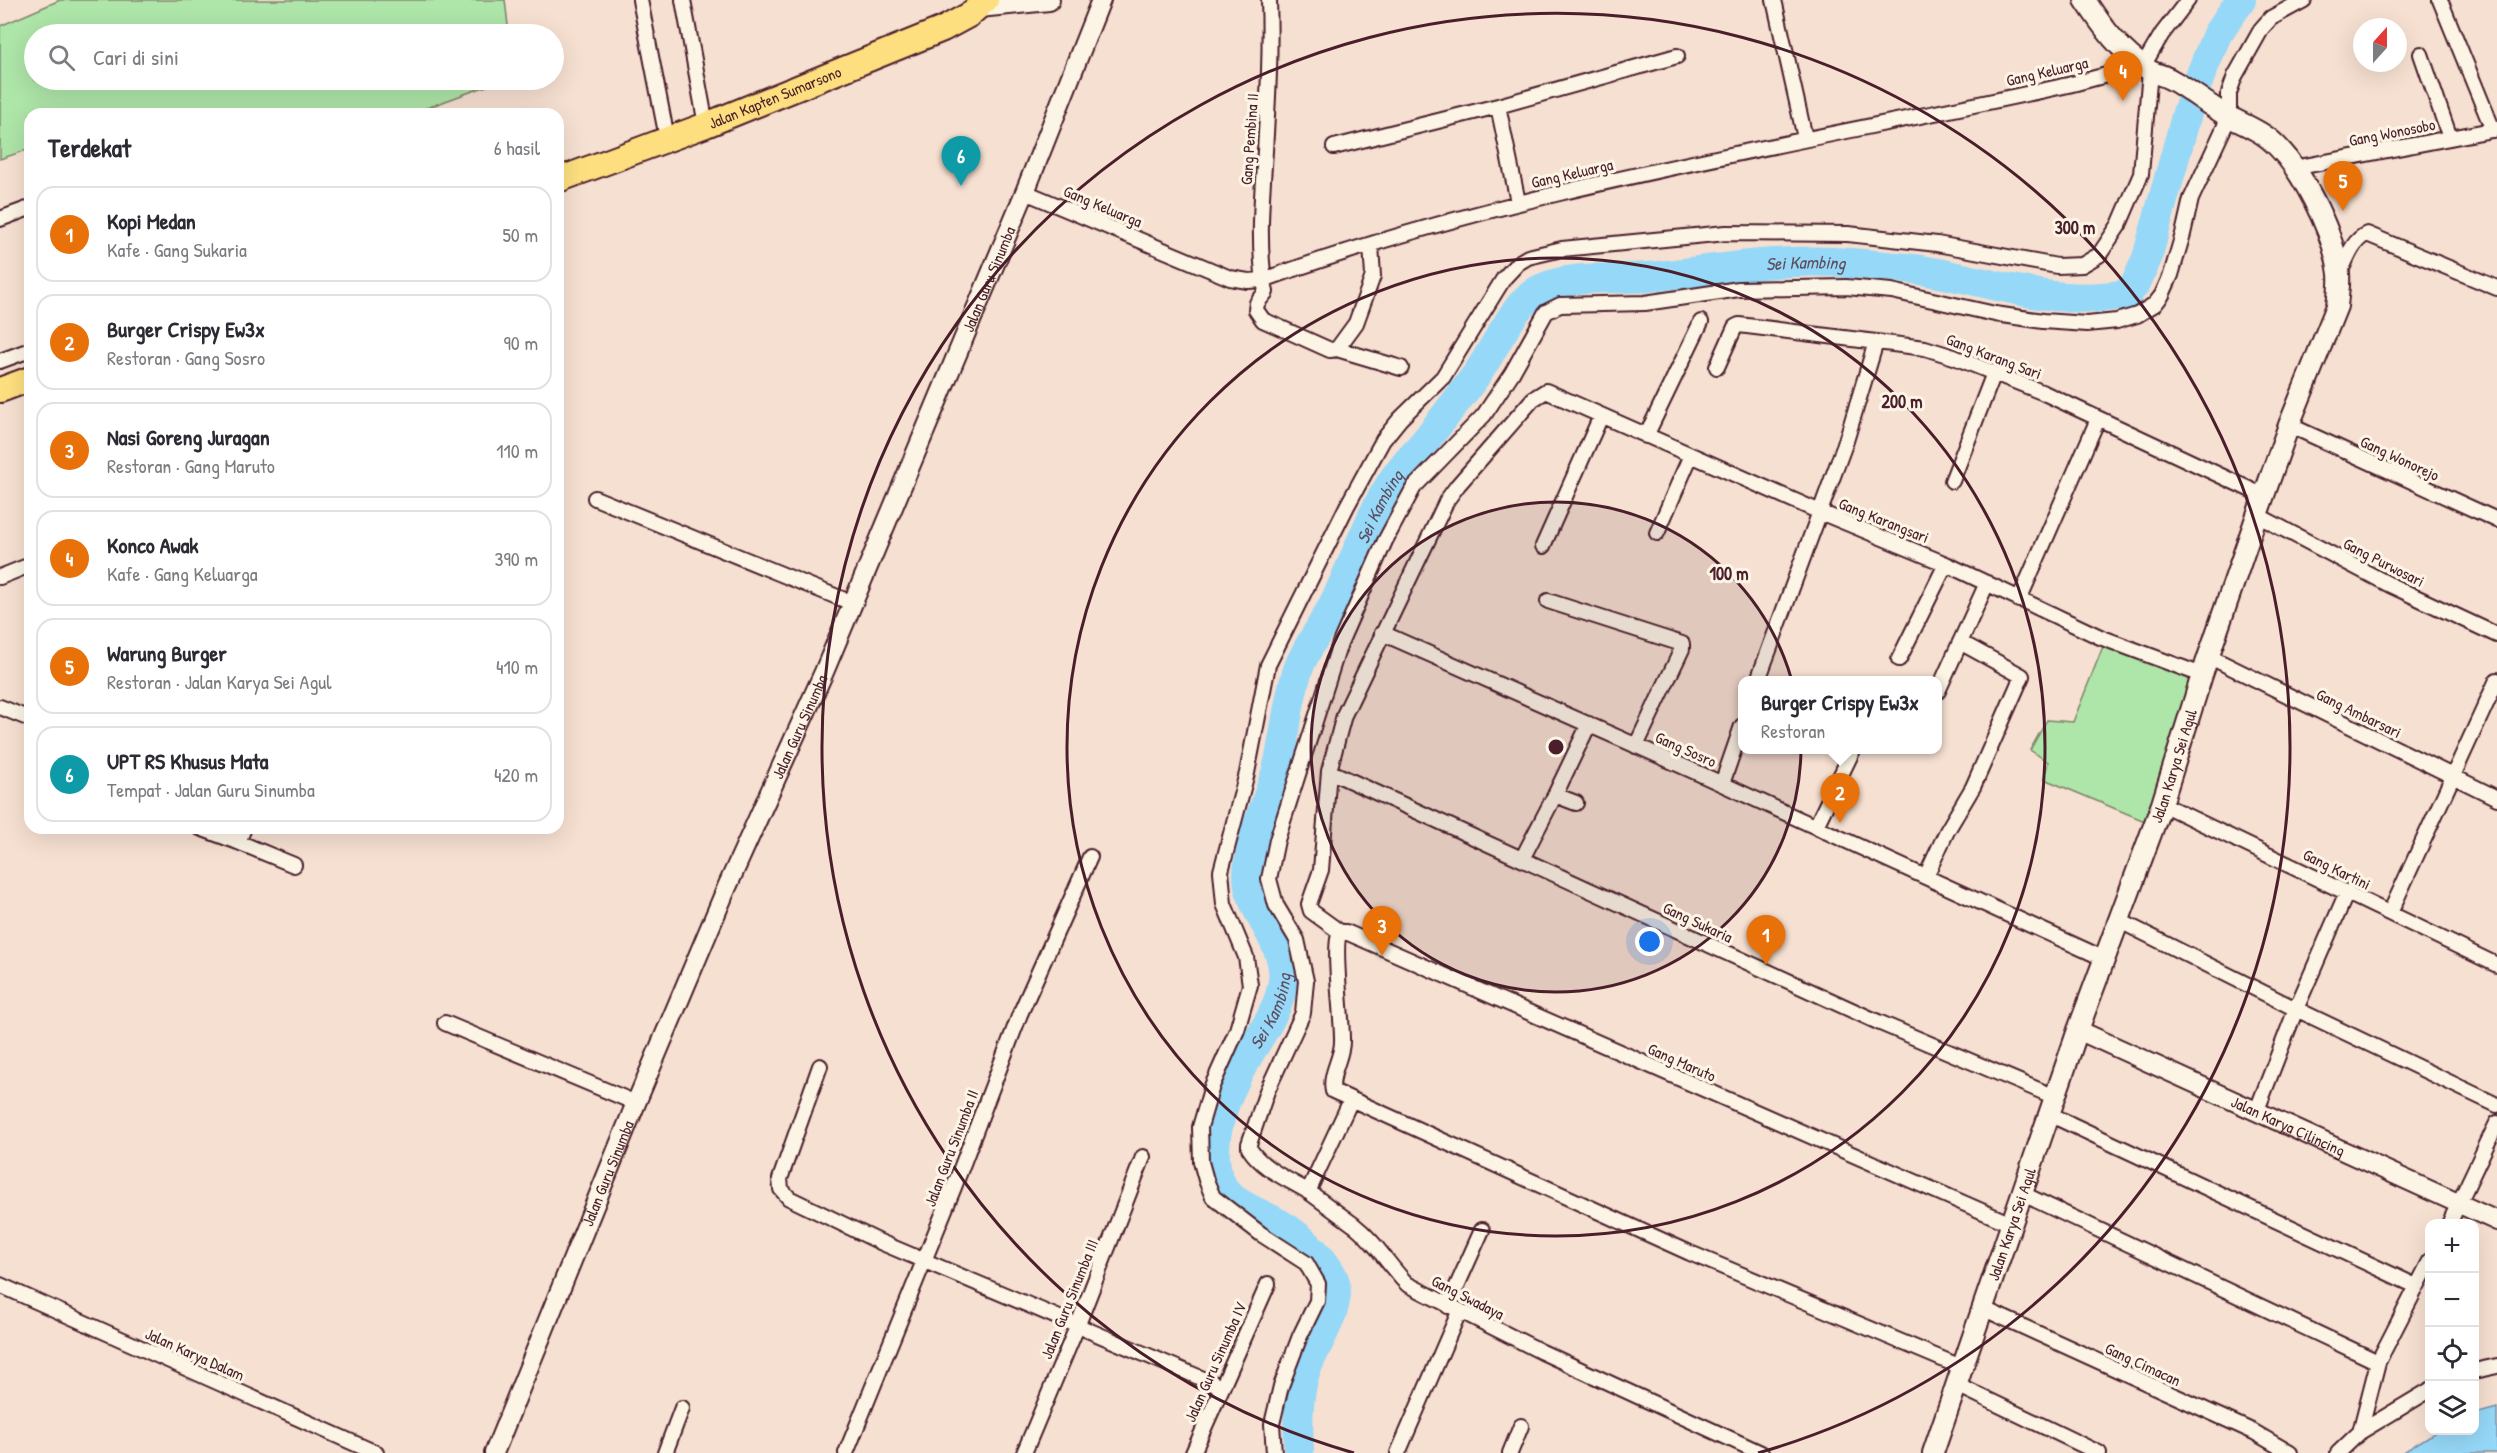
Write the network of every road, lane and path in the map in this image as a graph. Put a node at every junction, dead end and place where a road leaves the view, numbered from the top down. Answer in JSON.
{"nodes":[{"id":1,"x":640,"y":0,"type":"edge"},
{"id":2,"x":683,"y":0,"type":"edge"},
{"id":3,"x":1049,"y":0,"type":"edge"},
{"id":4,"x":1101,"y":0,"type":"edge"},
{"id":5,"x":1269,"y":0,"type":"edge"},
{"id":6,"x":1774,"y":0,"type":"edge"},
{"id":7,"x":2085,"y":0,"type":"edge"},
{"id":8,"x":2188,"y":0,"type":"edge"},
{"id":9,"x":2304,"y":0,"type":"edge"},
{"id":10,"x":2440,"y":0,"type":"edge"},
{"id":11,"x":983,"y":4,"type":"edge"},
{"id":12,"x":2421,"y":54,"type":"dead end"},
{"id":13,"x":1677,"y":56,"type":"dead end"},
{"id":14,"x":2147,"y":69,"type":"junction"},
{"id":15,"x":1498,"y":106,"type":"junction"},
{"id":16,"x":2226,"y":115,"type":"junction"},
{"id":17,"x":706,"y":124,"type":"junction"},
{"id":18,"x":2495,"y":129,"type":"edge"},
{"id":19,"x":668,"y":138,"type":"junction"},
{"id":20,"x":1806,"y":138,"type":"junction"},
{"id":21,"x":2450,"y":138,"type":"junction"},
{"id":22,"x":1334,"y":147,"type":"dead end"},
{"id":23,"x":2294,"y":168,"type":"junction"},
{"id":24,"x":564,"y":178,"type":"edge"},
{"id":25,"x":1025,"y":192,"type":"junction"},
{"id":26,"x":1518,"y":202,"type":"junction"},
{"id":27,"x":24,"y":210,"type":"edge"},
{"id":28,"x":0,"y":219,"type":"edge"},
{"id":29,"x":1371,"y":245,"type":"junction"},
{"id":30,"x":2339,"y":274,"type":"junction"},
{"id":31,"x":1263,"y":280,"type":"junction"},
{"id":32,"x":2497,"y":288,"type":"edge"},
{"id":33,"x":1701,"y":322,"type":"dead end"},
{"id":34,"x":1876,"y":342,"type":"junction"},
{"id":35,"x":1337,"y":349,"type":"junction"},
{"id":36,"x":24,"y":352,"type":"edge"},
{"id":37,"x":0,"y":362,"type":"edge"},
{"id":38,"x":1717,"y":367,"type":"dead end"},
{"id":39,"x":1401,"y":368,"type":"dead end"},
{"id":40,"x":1994,"y":373,"type":"junction"},
{"id":41,"x":24,"y":383,"type":"edge"},
{"id":42,"x":0,"y":390,"type":"edge"},
{"id":43,"x":1601,"y":416,"type":"junction"},
{"id":44,"x":2098,"y":419,"type":"junction"},
{"id":45,"x":2289,"y":425,"type":"junction"},
{"id":46,"x":1646,"y":435,"type":"junction"},
{"id":47,"x":1691,"y":455,"type":"junction"},
{"id":48,"x":1952,"y":481,"type":"dead end"},
{"id":49,"x":2264,"y":496,"type":"junction"},
{"id":50,"x":595,"y":498,"type":"dead end"},
{"id":51,"x":1820,"y":513,"type":"junction"},
{"id":52,"x":2257,"y":515,"type":"junction"},
{"id":53,"x":2497,"y":520,"type":"edge"},
{"id":54,"x":1657,"y":533,"type":"dead end"},
{"id":55,"x":1543,"y":546,"type":"dead end"},
{"id":56,"x":1946,"y":564,"type":"junction"},
{"id":57,"x":24,"y":567,"type":"edge"},
{"id":58,"x":0,"y":577,"type":"edge"},
{"id":59,"x":1987,"y":584,"type":"junction"},
{"id":60,"x":2019,"y":600,"type":"junction"},
{"id":61,"x":1548,"y":601,"type":"dead end"},
{"id":62,"x":852,"y":603,"type":"junction"},
{"id":63,"x":1382,"y":633,"type":"junction"},
{"id":64,"x":2497,"y":635,"type":"edge"},
{"id":65,"x":1959,"y":642,"type":"junction"},
{"id":66,"x":2208,"y":656,"type":"junction"},
{"id":67,"x":1899,"y":660,"type":"dead end"},
{"id":68,"x":2202,"y":675,"type":"junction"},
{"id":69,"x":1760,"y":676,"type":"edge"},
{"id":70,"x":2497,"y":680,"type":"edge"},
{"id":71,"x":1942,"y":682,"type":"edge"},
{"id":72,"x":0,"y":707,"type":"edge"},
{"id":73,"x":24,"y":717,"type":"edge"},
{"id":74,"x":1589,"y":724,"type":"junction"},
{"id":75,"x":1738,"y":740,"type":"edge"},
{"id":76,"x":1636,"y":746,"type":"junction"},
{"id":77,"x":1851,"y":754,"type":"edge"},
{"id":78,"x":1329,"y":771,"type":"junction"},
{"id":79,"x":2452,"y":777,"type":"junction"},
{"id":80,"x":1722,"y":784,"type":"junction"},
{"id":81,"x":1555,"y":795,"type":"junction"},
{"id":82,"x":2497,"y":798,"type":"edge"},
{"id":83,"x":1576,"y":803,"type":"dead end"},
{"id":84,"x":2162,"y":804,"type":"junction"},
{"id":85,"x":1816,"y":826,"type":"junction"},
{"id":86,"x":216,"y":834,"type":"edge"},
{"id":87,"x":241,"y":834,"type":"edge"},
{"id":88,"x":238,"y":842,"type":"junction"},
{"id":89,"x":1090,"y":858,"type":"dead end"},
{"id":90,"x":1522,"y":860,"type":"junction"},
{"id":91,"x":294,"y":865,"type":"dead end"},
{"id":92,"x":1926,"y":876,"type":"junction"},
{"id":93,"x":2347,"y":892,"type":"junction"},
{"id":94,"x":2390,"y":913,"type":"junction"},
{"id":95,"x":2120,"y":921,"type":"junction"},
{"id":96,"x":1340,"y":932,"type":"junction"},
{"id":97,"x":2105,"y":959,"type":"junction"},
{"id":98,"x":2497,"y":965,"type":"edge"},
{"id":99,"x":2296,"y":1009,"type":"junction"},
{"id":100,"x":445,"y":1023,"type":"dead end"},
{"id":101,"x":2078,"y":1030,"type":"junction"},
{"id":102,"x":820,"y":1066,"type":"dead end"},
{"id":103,"x":1352,"y":1100,"type":"junction"},
{"id":104,"x":636,"y":1102,"type":"junction"},
{"id":105,"x":2497,"y":1105,"type":"edge"},
{"id":106,"x":2052,"y":1106,"type":"junction"},
{"id":107,"x":2257,"y":1110,"type":"junction"},
{"id":108,"x":2497,"y":1123,"type":"edge"},
{"id":109,"x":1143,"y":1157,"type":"dead end"},
{"id":110,"x":1308,"y":1192,"type":"junction"},
{"id":111,"x":2022,"y":1193,"type":"junction"},
{"id":112,"x":2460,"y":1203,"type":"junction"},
{"id":113,"x":2452,"y":1219,"type":"edge"},
{"id":114,"x":2497,"y":1221,"type":"edge"},
{"id":115,"x":2011,"y":1224,"type":"junction"},
{"id":116,"x":1482,"y":1230,"type":"dead end"},
{"id":117,"x":924,"y":1260,"type":"junction"},
{"id":118,"x":2425,"y":1270,"type":"edge"},
{"id":119,"x":1268,"y":1284,"type":"dead end"},
{"id":120,"x":0,"y":1285,"type":"edge"},
{"id":121,"x":2416,"y":1286,"type":"junction"},
{"id":122,"x":1982,"y":1308,"type":"junction"},
{"id":123,"x":1454,"y":1309,"type":"junction"},
{"id":124,"x":1077,"y":1327,"type":"junction"},
{"id":125,"x":2379,"y":1362,"type":"junction"},
{"id":126,"x":2497,"y":1366,"type":"edge"},
{"id":127,"x":2479,"y":1370,"type":"edge"},
{"id":128,"x":1958,"y":1376,"type":"junction"},
{"id":129,"x":1222,"y":1387,"type":"junction"},
{"id":130,"x":2425,"y":1393,"type":"edge"},
{"id":131,"x":682,"y":1408,"type":"dead end"},
{"id":132,"x":1521,"y":1426,"type":"dead end"},
{"id":133,"x":2360,"y":1432,"type":"junction"},
{"id":134,"x":376,"y":1453,"type":"edge"},
{"id":135,"x":494,"y":1453,"type":"edge"},
{"id":136,"x":665,"y":1453,"type":"edge"},
{"id":137,"x":846,"y":1453,"type":"edge"},
{"id":138,"x":1024,"y":1453,"type":"edge"},
{"id":139,"x":1193,"y":1453,"type":"edge"},
{"id":140,"x":1274,"y":1453,"type":"edge"},
{"id":141,"x":1398,"y":1453,"type":"edge"},
{"id":142,"x":1510,"y":1453,"type":"edge"},
{"id":143,"x":1761,"y":1453,"type":"edge"},
{"id":144,"x":1933,"y":1453,"type":"edge"},
{"id":145,"x":2099,"y":1453,"type":"edge"},
{"id":146,"x":2290,"y":1453,"type":"edge"},
{"id":147,"x":2338,"y":1453,"type":"edge"}],
"edges":[{"from":1,"to":19,"type":"street"},
{"from":2,"to":17,"type":"street"},
{"from":3,"to":11,"type":"main road"},
{"from":4,"to":25,"type":"street","name":"Jalan Guru Sinumba"},
{"from":5,"to":31,"type":"street","name":"Gang Pembina II"},
{"from":6,"to":20,"type":"street"},
{"from":7,"to":14,"type":"main road","name":"Jalan Karya Sei Agul"},
{"from":8,"to":14,"type":"street"},
{"from":9,"to":16,"type":"street"},
{"from":10,"to":18,"type":"street"},
{"from":11,"to":17,"type":"highway","name":"Jalan Kapten Sumarsono"},
{"from":12,"to":21,"type":"street"},
{"from":13,"to":15,"type":"street"},
{"from":14,"to":16,"type":"main road","name":"Jalan Karya Sei Agul"},
{"from":14,"to":20,"type":"street","name":"Gang Keluarga"},
{"from":14,"to":140,"type":"street"},
{"from":15,"to":22,"type":"street"},
{"from":15,"to":26,"type":"street"},
{"from":16,"to":23,"type":"main road","name":"Jalan Karya Sei Agul"},
{"from":16,"to":110,"type":"street","name":"Gang Swadaya"},
{"from":17,"to":19,"type":"highway","name":"Jalan Kapten Sumarsono"},
{"from":18,"to":21,"type":"street","name":"Gang Wonosobo"},
{"from":19,"to":24,"type":"highway","name":"Jalan Kapten Sumarsono"},
{"from":20,"to":26,"type":"street","name":"Gang Keluarga"},
{"from":21,"to":23,"type":"street","name":"Gang Wonosobo"},
{"from":23,"to":30,"type":"main road","name":"Jalan Karya Sei Agul"},
{"from":25,"to":31,"type":"street","name":"Gang Keluarga"},
{"from":25,"to":62,"type":"street","name":"Jalan Guru Sinumba"},
{"from":26,"to":29,"type":"street","name":"Gang Keluarga"},
{"from":27,"to":28,"type":"street"},
{"from":29,"to":31,"type":"street","name":"Gang Keluarga"},
{"from":29,"to":35,"type":"street"},
{"from":30,"to":32,"type":"street"},
{"from":30,"to":45,"type":"main road","name":"Jalan Karya Sei Agul"},
{"from":31,"to":35,"type":"street","name":"Gang Pembina II"},
{"from":33,"to":46,"type":"street"},
{"from":34,"to":38,"type":"street","name":"Gang Karang Sari"},
{"from":34,"to":40,"type":"street","name":"Gang Karang Sari"},
{"from":34,"to":51,"type":"street"},
{"from":35,"to":39,"type":"street"},
{"from":36,"to":37,"type":"street"},
{"from":40,"to":44,"type":"street","name":"Gang Karang Sari"},
{"from":40,"to":48,"type":"street"},
{"from":41,"to":42,"type":"highway"},
{"from":43,"to":46,"type":"street","name":"Gang Karangsari"},
{"from":43,"to":55,"type":"street"},
{"from":43,"to":63,"type":"street","name":"Gang Karangsari"},
{"from":44,"to":49,"type":"street","name":"Gang Karang Sari"},
{"from":44,"to":60,"type":"street"},
{"from":45,"to":49,"type":"main road","name":"Jalan Karya Sei Agul"},
{"from":45,"to":53,"type":"street","name":"Gang Wonorejo"},
{"from":46,"to":47,"type":"street","name":"Gang Karangsari"},
{"from":47,"to":51,"type":"street","name":"Gang Karangsari"},
{"from":47,"to":54,"type":"street"},
{"from":49,"to":52,"type":"main road","name":"Jalan Karya Sei Agul"},
{"from":50,"to":62,"type":"street"},
{"from":51,"to":56,"type":"street","name":"Gang Karangsari"},
{"from":51,"to":69,"type":"street"},
{"from":52,"to":64,"type":"street","name":"Gang Purwosari"},
{"from":52,"to":66,"type":"main road","name":"Jalan Karya Sei Agul"},
{"from":56,"to":59,"type":"street","name":"Gang Karangsari"},
{"from":56,"to":67,"type":"street"},
{"from":57,"to":58,"type":"street"},
{"from":59,"to":60,"type":"street","name":"Gang Karangsari"},
{"from":59,"to":65,"type":"street"},
{"from":60,"to":68,"type":"street","name":"Gang Karangsari"},
{"from":61,"to":76,"type":"street"},
{"from":62,"to":104,"type":"street","name":"Jalan Guru Sinumba"},
{"from":63,"to":74,"type":"street","name":"Gang Sosro"},
{"from":63,"to":78,"type":"street"},
{"from":65,"to":71,"type":"street"},
{"from":65,"to":92,"type":"street"},
{"from":66,"to":68,"type":"main road","name":"Jalan Karya Sei Agul"},
{"from":66,"to":79,"type":"street","name":"Gang Ambarsari"},
{"from":68,"to":84,"type":"main road","name":"Jalan Karya Sei Agul"},
{"from":70,"to":79,"type":"street"},
{"from":72,"to":73,"type":"street"},
{"from":74,"to":76,"type":"street","name":"Gang Sosro"},
{"from":74,"to":81,"type":"street"},
{"from":75,"to":80,"type":"street"},
{"from":76,"to":80,"type":"street","name":"Gang Sosro"},
{"from":77,"to":85,"type":"street"},
{"from":78,"to":90,"type":"street","name":"Gang Sukaria"},
{"from":78,"to":96,"type":"street","name":"Gang Maruto"},
{"from":79,"to":82,"type":"street","name":"Gang Ambarsari"},
{"from":79,"to":94,"type":"street"},
{"from":80,"to":85,"type":"street","name":"Gang Sosro"},
{"from":81,"to":83,"type":"street"},
{"from":81,"to":90,"type":"street"},
{"from":84,"to":93,"type":"street","name":"Gang Kartini"},
{"from":84,"to":95,"type":"main road","name":"Jalan Karya Sei Agul"},
{"from":85,"to":92,"type":"street","name":"Gang Sosro"},
{"from":86,"to":88,"type":"street"},
{"from":87,"to":88,"type":"street"},
{"from":88,"to":91,"type":"street"},
{"from":89,"to":117,"type":"street","name":"Jalan Guru Sinumba II"},
{"from":90,"to":106,"type":"street","name":"Gang Sukaria"},
{"from":92,"to":97,"type":"street","name":"Gang Sosro"},
{"from":93,"to":94,"type":"street","name":"Gang Kartini"},
{"from":93,"to":99,"type":"street"},
{"from":94,"to":98,"type":"street","name":"Gang Kartini"},
{"from":95,"to":97,"type":"main road","name":"Jalan Karya Sei Agul"},
{"from":95,"to":99,"type":"street"},
{"from":96,"to":103,"type":"street"},
{"from":96,"to":115,"type":"street","name":"Gang Maruto"},
{"from":97,"to":101,"type":"main road","name":"Jalan Karya Sei Agul"},
{"from":99,"to":105,"type":"street"},
{"from":99,"to":107,"type":"street"},
{"from":100,"to":104,"type":"street"},
{"from":101,"to":106,"type":"main road","name":"Jalan Karya Sei Agul"},
{"from":101,"to":107,"type":"street","name":"Jalan Karya Cilincing"},
{"from":102,"to":117,"type":"street"},
{"from":103,"to":110,"type":"street"},
{"from":103,"to":128,"type":"street"},
{"from":104,"to":135,"type":"street","name":"Jalan Guru Sinumba"},
{"from":106,"to":111,"type":"main road","name":"Jalan Karya Sei Agul"},
{"from":106,"to":121,"type":"street","name":"Gang Sukaria"},
{"from":107,"to":112,"type":"street","name":"Jalan Karya Cilincing"},
{"from":108,"to":112,"type":"street"},
{"from":109,"to":124,"type":"street","name":"Jalan Guru Sinumba III"},
{"from":110,"to":123,"type":"street","name":"Gang Swadaya"},
{"from":111,"to":115,"type":"main road","name":"Jalan Karya Sei Agul"},
{"from":111,"to":125,"type":"street"},
{"from":112,"to":113,"type":"street"},
{"from":112,"to":114,"type":"street","name":"Jalan Karya Cilincing"},
{"from":115,"to":122,"type":"main road","name":"Jalan Karya Sei Agul"},
{"from":116,"to":123,"type":"street"},
{"from":117,"to":124,"type":"street"},
{"from":117,"to":137,"type":"street","name":"Jalan Guru Sinumba II"},
{"from":118,"to":121,"type":"street"},
{"from":119,"to":129,"type":"street","name":"Jalan Guru Sinumba IV"},
{"from":120,"to":134,"type":"street","name":"Jalan Karya Dalam"},
{"from":121,"to":125,"type":"street"},
{"from":122,"to":128,"type":"main road","name":"Jalan Karya Sei Agul"},
{"from":122,"to":146,"type":"street","name":"Gang Cimacan"},
{"from":123,"to":141,"type":"street"},
{"from":123,"to":143,"type":"street","name":"Gang Swadaya"},
{"from":124,"to":129,"type":"street"},
{"from":124,"to":138,"type":"street","name":"Jalan Guru Sinumba III"},
{"from":125,"to":133,"type":"street"},
{"from":126,"to":127,"type":"street"},
{"from":128,"to":144,"type":"main road","name":"Jalan Karya Sei Agul"},
{"from":128,"to":145,"type":"street"},
{"from":129,"to":139,"type":"street","name":"Jalan Guru Sinumba IV"},
{"from":130,"to":133,"type":"street"},
{"from":131,"to":136,"type":"street"},
{"from":132,"to":142,"type":"street"},
{"from":133,"to":147,"type":"street"}]}
